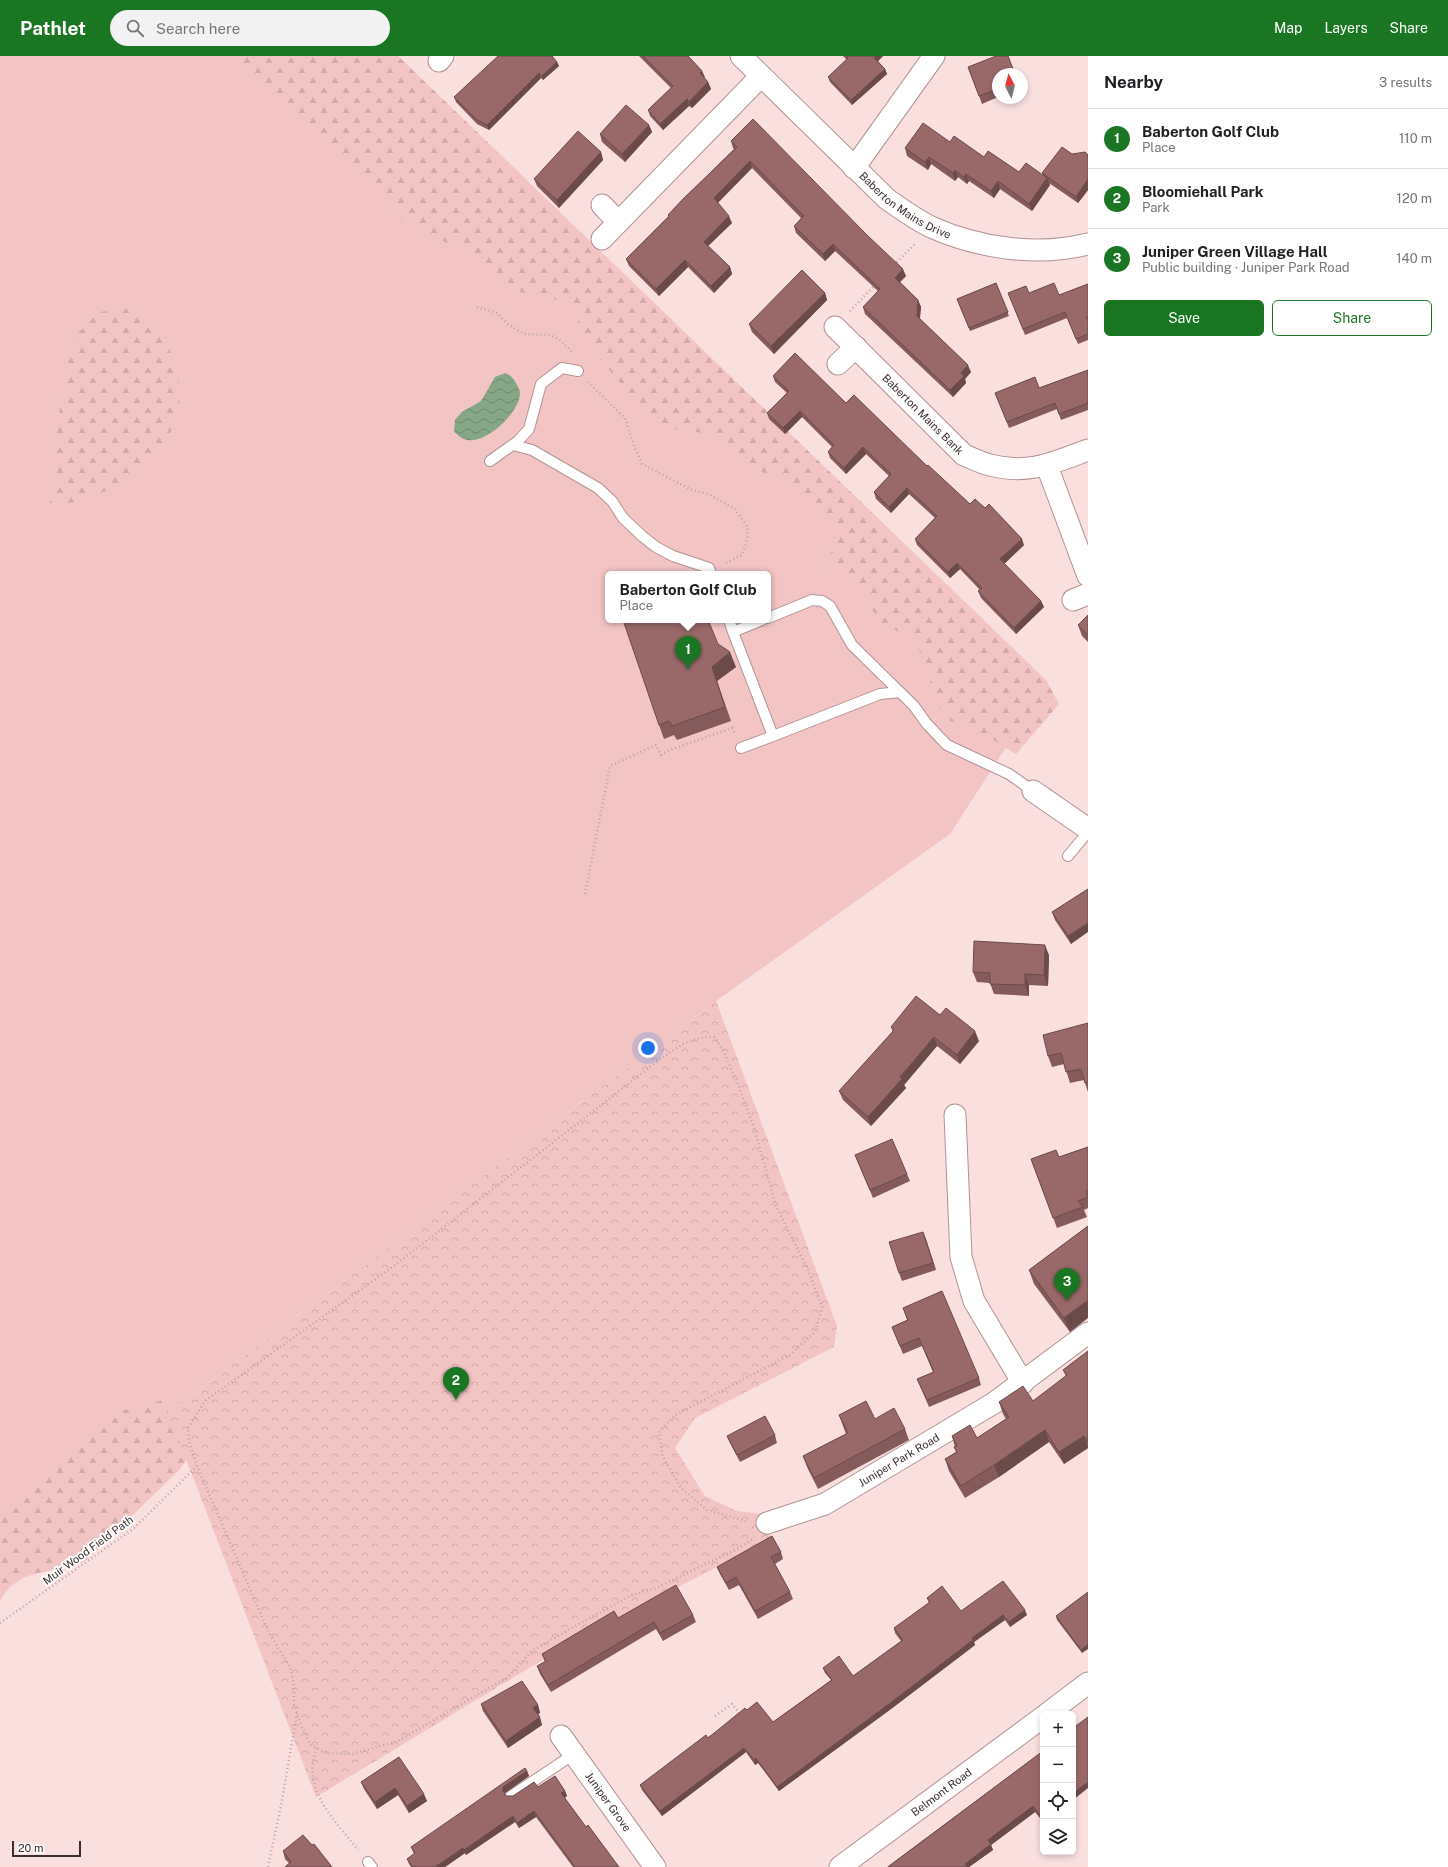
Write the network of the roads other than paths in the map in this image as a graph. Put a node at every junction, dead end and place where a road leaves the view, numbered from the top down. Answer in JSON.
{"nodes":[{"id":1,"x":740,"y":56,"type":"edge"},
{"id":2,"x":934,"y":56,"type":"edge"},
{"id":3,"x":760,"y":76,"type":"junction"},
{"id":4,"x":854,"y":168,"type":"junction"},
{"id":5,"x":602,"y":205,"type":"dead end"},
{"id":6,"x":618,"y":222,"type":"junction"},
{"id":7,"x":602,"y":239,"type":"dead end"},
{"id":8,"x":1088,"y":244,"type":"edge"},
{"id":9,"x":834,"y":327,"type":"road end"},
{"id":10,"x":856,"y":347,"type":"junction"},
{"id":11,"x":838,"y":364,"type":"dead end"},
{"id":12,"x":578,"y":371,"type":"road end"},
{"id":13,"x":529,"y":429,"type":"junction"},
{"id":14,"x":513,"y":445,"type":"junction"},
{"id":15,"x":532,"y":450,"type":"junction"},
{"id":16,"x":1088,"y":450,"type":"edge"},
{"id":17,"x":490,"y":462,"type":"dead end"},
{"id":18,"x":1047,"y":466,"type":"junction"},
{"id":19,"x":710,"y":571,"type":"edge"},
{"id":20,"x":1088,"y":576,"type":"edge"},
{"id":21,"x":771,"y":617,"type":"edge"},
{"id":22,"x":730,"y":623,"type":"edge"},
{"id":23,"x":755,"y":623,"type":"edge"},
{"id":24,"x":734,"y":632,"type":"junction"},
{"id":25,"x":900,"y":692,"type":"junction"},
{"id":26,"x":772,"y":736,"type":"junction"},
{"id":27,"x":741,"y":748,"type":"road end"},
{"id":28,"x":1033,"y":791,"type":"joint"},
{"id":29,"x":1088,"y":829,"type":"edge"},
{"id":30,"x":1088,"y":832,"type":"edge"},
{"id":31,"x":1068,"y":856,"type":"dead end"},
{"id":32,"x":955,"y":1115,"type":"dead end"},
{"id":33,"x":1088,"y":1333,"type":"edge"},
{"id":34,"x":1023,"y":1383,"type":"junction"},
{"id":35,"x":761,"y":1522,"type":"road end"},
{"id":36,"x":1088,"y":1683,"type":"edge"},
{"id":37,"x":1051,"y":1711,"type":"edge"},
{"id":38,"x":1040,"y":1719,"type":"edge"},
{"id":39,"x":560,"y":1736,"type":"dead end"},
{"id":40,"x":574,"y":1754,"type":"junction"},
{"id":41,"x":511,"y":1796,"type":"edge"},
{"id":42,"x":655,"y":1867,"type":"edge"},
{"id":43,"x":840,"y":1867,"type":"edge"}],
"edges":[{"from":1,"to":3,"type":"street","name":"Baberton Mains Drive"},
{"from":2,"to":4,"type":"street"},
{"from":3,"to":4,"type":"street","name":"Baberton Mains Drive"},
{"from":3,"to":6,"type":"street"},
{"from":4,"to":8,"type":"street","name":"Baberton Mains Drive"},
{"from":5,"to":6,"type":"street"},
{"from":6,"to":7,"type":"street"},
{"from":9,"to":10,"type":"street","name":"Baberton Mains Bank"},
{"from":10,"to":11,"type":"street"},
{"from":10,"to":18,"type":"street","name":"Baberton Mains Bank"},
{"from":12,"to":13,"type":"lane"},
{"from":13,"to":14,"type":"lane"},
{"from":13,"to":15,"type":"lane"},
{"from":14,"to":15,"type":"lane"},
{"from":14,"to":17,"type":"lane"},
{"from":15,"to":19,"type":"lane"},
{"from":16,"to":18,"type":"street","name":"Baberton Mains Bank"},
{"from":18,"to":20,"type":"street"},
{"from":21,"to":25,"type":"lane"},
{"from":22,"to":24,"type":"lane"},
{"from":23,"to":24,"type":"lane"},
{"from":24,"to":26,"type":"lane"},
{"from":25,"to":26,"type":"lane"},
{"from":25,"to":28,"type":"lane"},
{"from":26,"to":27,"type":"lane"},
{"from":28,"to":29,"type":"street"},
{"from":30,"to":31,"type":"lane"},
{"from":32,"to":34,"type":"street"},
{"from":33,"to":34,"type":"street","name":"Juniper Park Road"},
{"from":34,"to":35,"type":"street","name":"Juniper Park Road"},
{"from":36,"to":37,"type":"street"},
{"from":38,"to":43,"type":"street","name":"Belmont Road"},
{"from":39,"to":40,"type":"street","name":"Juniper Grove"},
{"from":40,"to":41,"type":"lane"},
{"from":40,"to":42,"type":"street","name":"Juniper Grove"}]}
